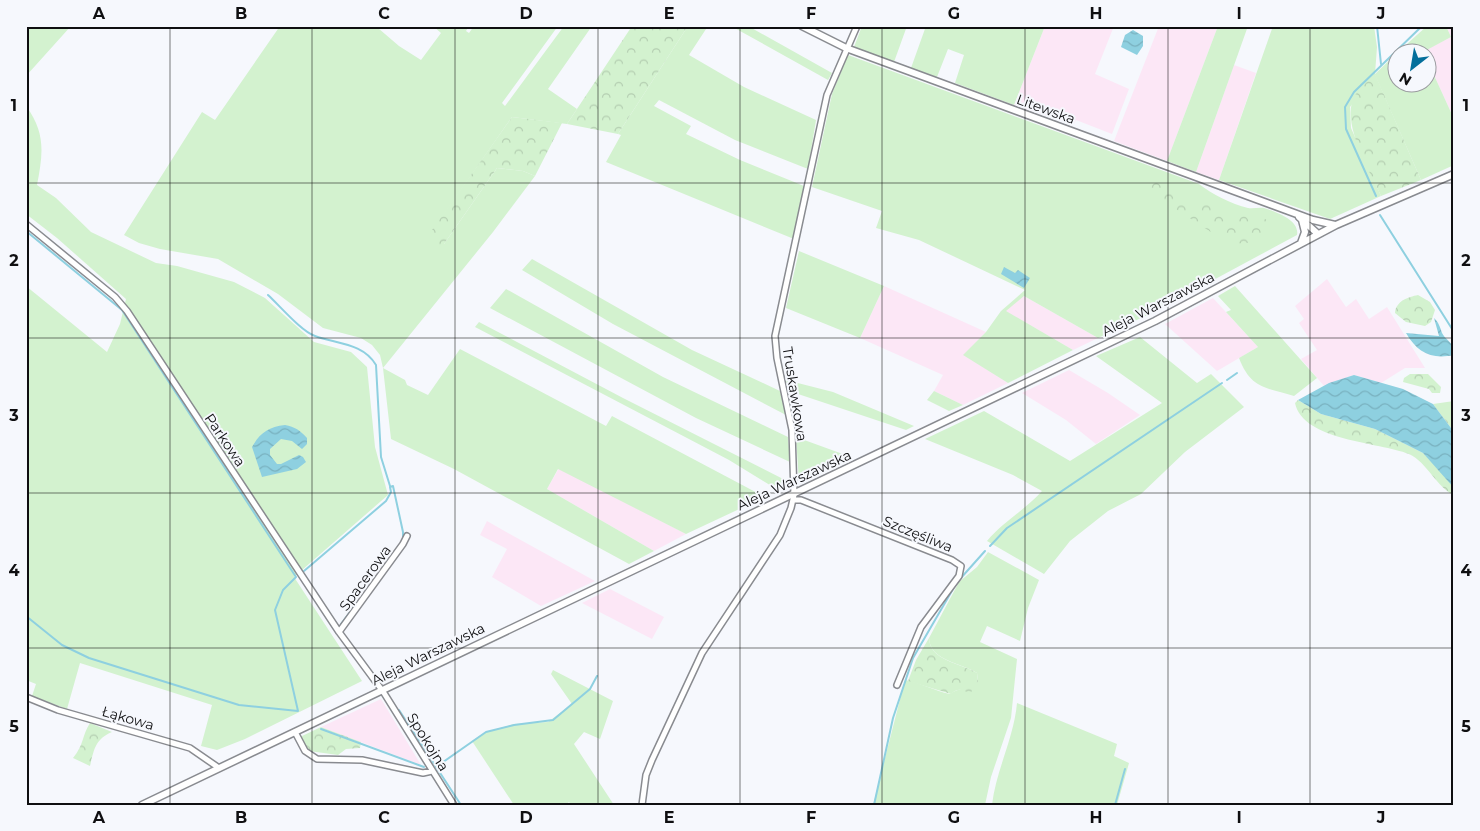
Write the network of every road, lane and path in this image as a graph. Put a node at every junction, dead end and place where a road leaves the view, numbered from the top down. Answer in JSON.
{"nodes":[{"id":1,"x":802,"y":26,"type":"edge"},
{"id":2,"x":857,"y":26,"type":"edge"},
{"id":3,"x":846,"y":48,"type":"junction"},
{"id":4,"x":1454,"y":174,"type":"edge"},
{"id":5,"x":1284,"y":209,"type":"junction"},
{"id":6,"x":1310,"y":219,"type":"junction"},
{"id":7,"x":1301,"y":220,"type":"junction"},
{"id":8,"x":26,"y":224,"type":"edge"},
{"id":9,"x":1336,"y":224,"type":"junction"},
{"id":10,"x":1318,"y":234,"type":"junction"},
{"id":11,"x":1301,"y":242,"type":"junction"},
{"id":12,"x":793,"y":498,"type":"junction"},
{"id":13,"x":407,"y":536,"type":"dead end"},
{"id":14,"x":339,"y":632,"type":"junction"},
{"id":15,"x":897,"y":685,"type":"dead end"},
{"id":16,"x":382,"y":691,"type":"junction"},
{"id":17,"x":26,"y":697,"type":"edge"},
{"id":18,"x":295,"y":732,"type":"junction"},
{"id":19,"x":219,"y":768,"type":"junction"},
{"id":20,"x":432,"y":771,"type":"junction"},
{"id":21,"x":142,"y":805,"type":"edge"},
{"id":22,"x":454,"y":805,"type":"edge"},
{"id":23,"x":642,"y":805,"type":"edge"}],
"edges":[{"from":1,"to":3,"type":"street","name":"Litewska"},
{"from":2,"to":3,"type":"street","name":"Truskawkowa"},
{"from":3,"to":5,"type":"street","name":"Litewska"},
{"from":3,"to":12,"type":"street","name":"Truskawkowa"},
{"from":4,"to":9,"type":"street","name":"Aleja Warszawska"},
{"from":5,"to":6,"type":"street"},
{"from":5,"to":7,"type":"street"},
{"from":6,"to":9,"type":"street"},
{"from":6,"to":10,"type":"street"},
{"from":7,"to":10,"type":"street"},
{"from":7,"to":11,"type":"street"},
{"from":8,"to":14,"type":"street","name":"Parkowa"},
{"from":9,"to":10,"type":"street","name":"Aleja Warszawska"},
{"from":10,"to":11,"type":"street","name":"Aleja Warszawska"},
{"from":11,"to":12,"type":"street","name":"Aleja Warszawska"},
{"from":12,"to":15,"type":"street","name":"Szczęśliwa"},
{"from":12,"to":16,"type":"street","name":"Aleja Warszawska"},
{"from":12,"to":23,"type":"street","name":"Truskawkowa"},
{"from":13,"to":14,"type":"street","name":"Spacerowa"},
{"from":14,"to":16,"type":"street","name":"Parkowa"},
{"from":16,"to":18,"type":"street","name":"Aleja Warszawska"},
{"from":16,"to":20,"type":"street","name":"Spokojna"},
{"from":17,"to":19,"type":"street","name":"Łąkowa"},
{"from":18,"to":19,"type":"street","name":"Aleja Warszawska"},
{"from":18,"to":20,"type":"street"},
{"from":19,"to":21,"type":"street","name":"Aleja Warszawska"},
{"from":20,"to":22,"type":"street","name":"Spokojna"}]}
